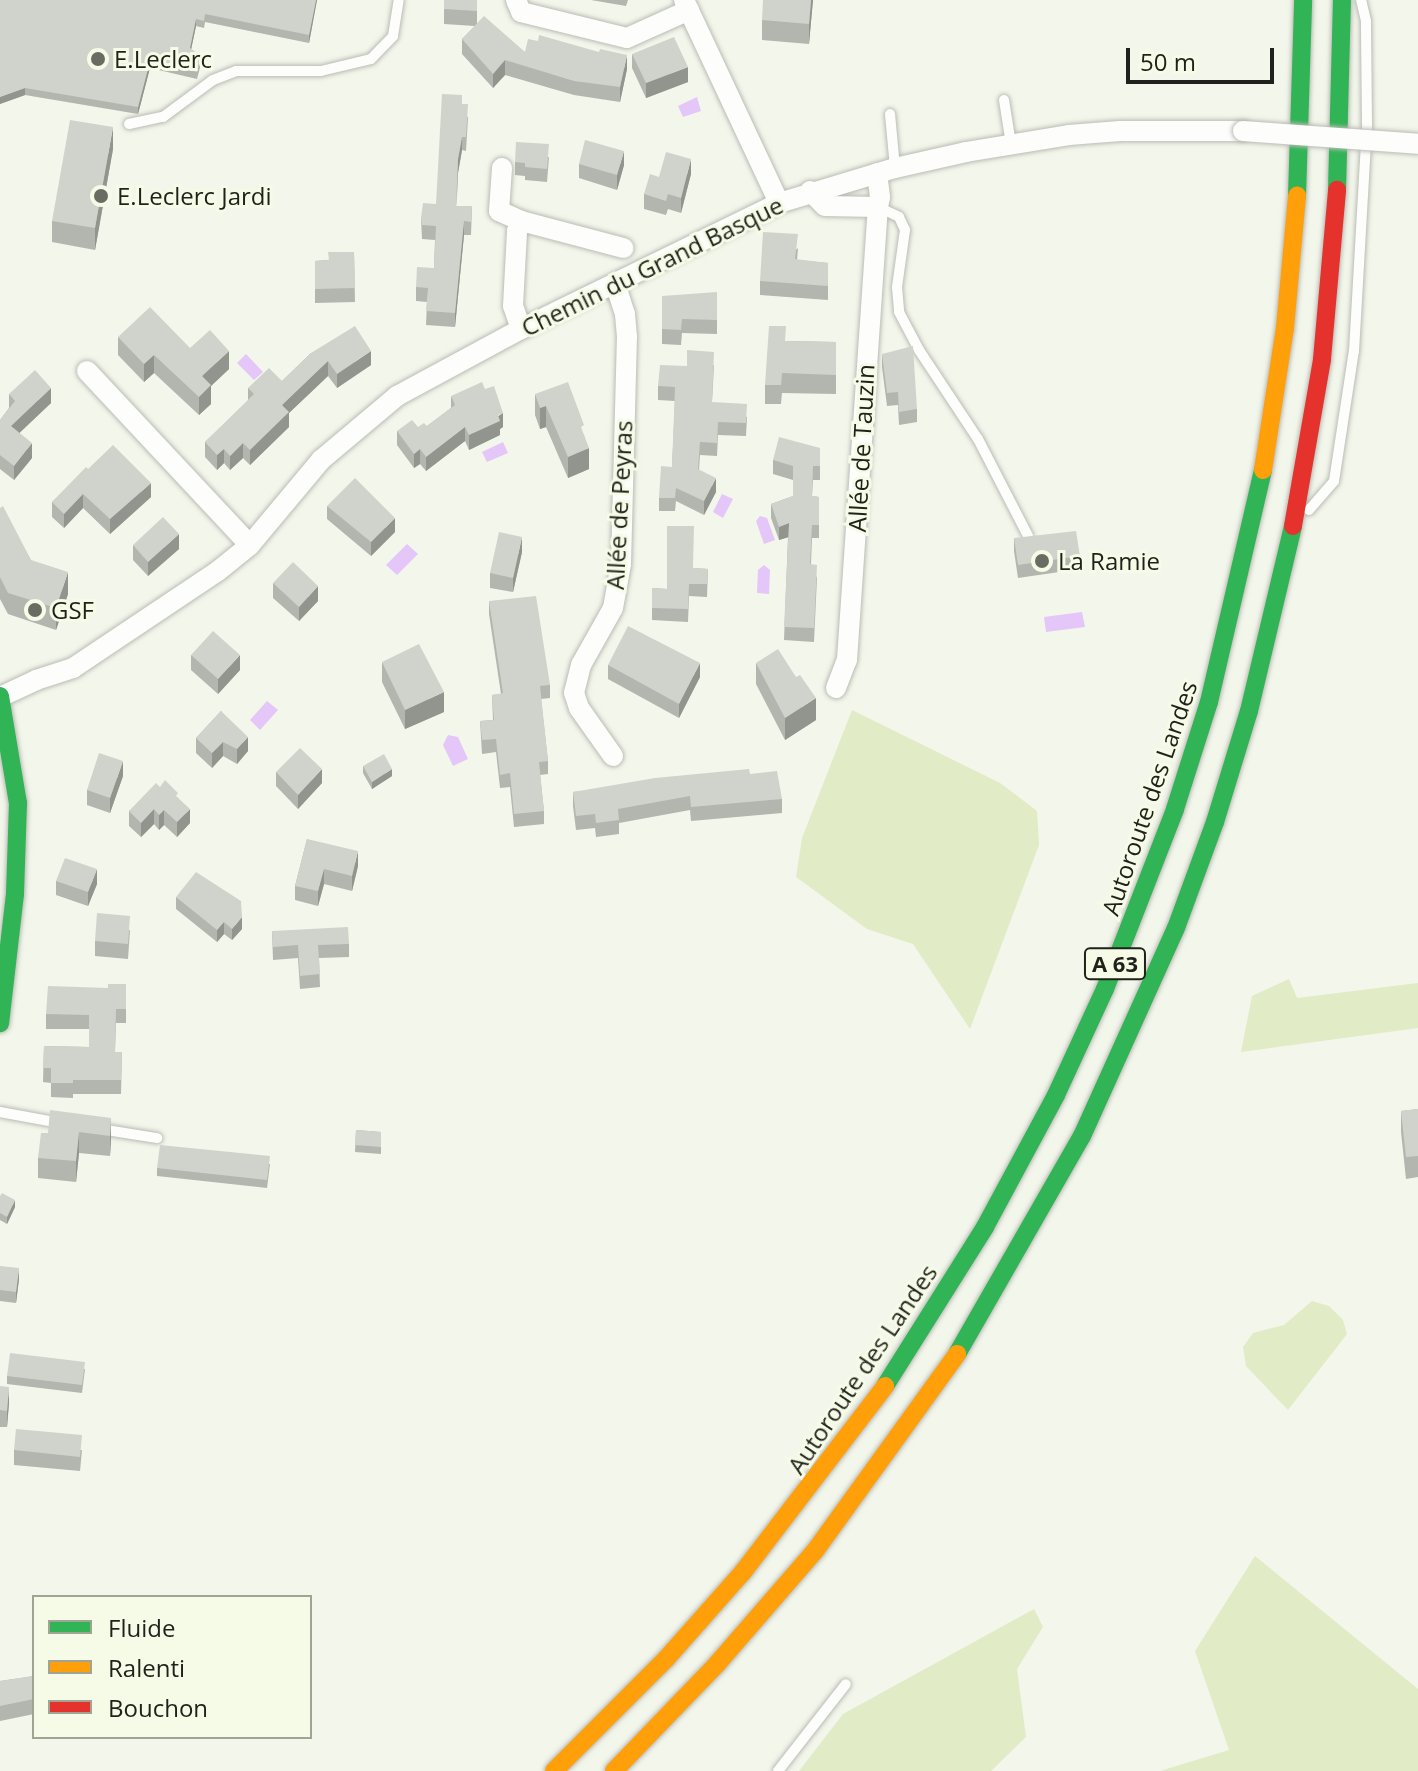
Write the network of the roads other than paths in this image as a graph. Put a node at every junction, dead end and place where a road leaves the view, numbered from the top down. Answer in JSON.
{"nodes":[{"id":1,"x":399,"y":0,"type":"edge"},
{"id":2,"x":516,"y":0,"type":"edge"},
{"id":3,"x":1303,"y":0,"type":"edge"},
{"id":4,"x":1342,"y":0,"type":"edge"},
{"id":5,"x":1361,"y":0,"type":"edge"},
{"id":6,"x":686,"y":5,"type":"edge"},
{"id":7,"x":1004,"y":100,"type":"dead end"},
{"id":8,"x":890,"y":114,"type":"dead end"},
{"id":9,"x":129,"y":124,"type":"dead end"},
{"id":10,"x":1011,"y":144,"type":"junction"},
{"id":11,"x":1418,"y":144,"type":"edge"},
{"id":12,"x":502,"y":168,"type":"dead end"},
{"id":13,"x":886,"y":170,"type":"junction"},
{"id":14,"x":810,"y":191,"type":"junction"},
{"id":15,"x":779,"y":203,"type":"junction"},
{"id":16,"x":878,"y":207,"type":"junction"},
{"id":17,"x":521,"y":221,"type":"junction"},
{"id":18,"x":623,"y":248,"type":"dead end"},
{"id":19,"x":615,"y":284,"type":"junction"},
{"id":20,"x":521,"y":329,"type":"junction"},
{"id":21,"x":87,"y":371,"type":"dead end"},
{"id":22,"x":1292,"y":530,"type":"junction"},
{"id":23,"x":1028,"y":536,"type":"edge"},
{"id":24,"x":250,"y":545,"type":"junction"},
{"id":25,"x":836,"y":688,"type":"dead end"},
{"id":26,"x":0,"y":696,"type":"edge"},
{"id":27,"x":613,"y":756,"type":"dead end"},
{"id":28,"x":2,"y":983,"type":"edge"},
{"id":29,"x":0,"y":1023,"type":"edge"},
{"id":30,"x":0,"y":1112,"type":"edge"},
{"id":31,"x":157,"y":1138,"type":"dead end"},
{"id":32,"x":846,"y":1684,"type":"dead end"},
{"id":33,"x":554,"y":1771,"type":"edge"},
{"id":34,"x":614,"y":1771,"type":"edge"},
{"id":35,"x":778,"y":1771,"type":"edge"}],
"edges":[{"from":1,"to":9,"type":"lane"},
{"from":2,"to":6,"type":"street"},
{"from":3,"to":33,"type":"main road","name":"Autoroute des Landes","number":"A 63"},
{"from":4,"to":22,"type":"main road","number":"A 63"},
{"from":5,"to":22,"type":"lane"},
{"from":6,"to":15,"type":"street"},
{"from":7,"to":10,"type":"lane"},
{"from":8,"to":13,"type":"lane"},
{"from":10,"to":11,"type":"street","name":"Chemin du Grand Basque","bridge":true},
{"from":10,"to":13,"type":"street","name":"Chemin du Grand Basque"},
{"from":12,"to":17,"type":"street"},
{"from":13,"to":14,"type":"street","name":"Chemin du Grand Basque"},
{"from":13,"to":16,"type":"street","name":"Allée de Tauzin"},
{"from":14,"to":15,"type":"street","name":"Chemin du Grand Basque"},
{"from":14,"to":16,"type":"street"},
{"from":15,"to":19,"type":"street","name":"Chemin du Grand Basque"},
{"from":16,"to":23,"type":"lane"},
{"from":16,"to":25,"type":"street","name":"Allée de Tauzin"},
{"from":17,"to":18,"type":"street"},
{"from":17,"to":20,"type":"street"},
{"from":19,"to":20,"type":"street","name":"Chemin du Grand Basque"},
{"from":19,"to":27,"type":"street","name":"Allée de Peyras"},
{"from":20,"to":24,"type":"street","name":"Chemin du Grand Basque"},
{"from":21,"to":24,"type":"street"},
{"from":22,"to":34,"type":"main road","number":"A 63"},
{"from":24,"to":26,"type":"street","name":"Chemin du Grand Basque"},
{"from":26,"to":28,"type":"main road"},
{"from":28,"to":29,"type":"main road"},
{"from":30,"to":31,"type":"lane"},
{"from":32,"to":35,"type":"lane"}]}
